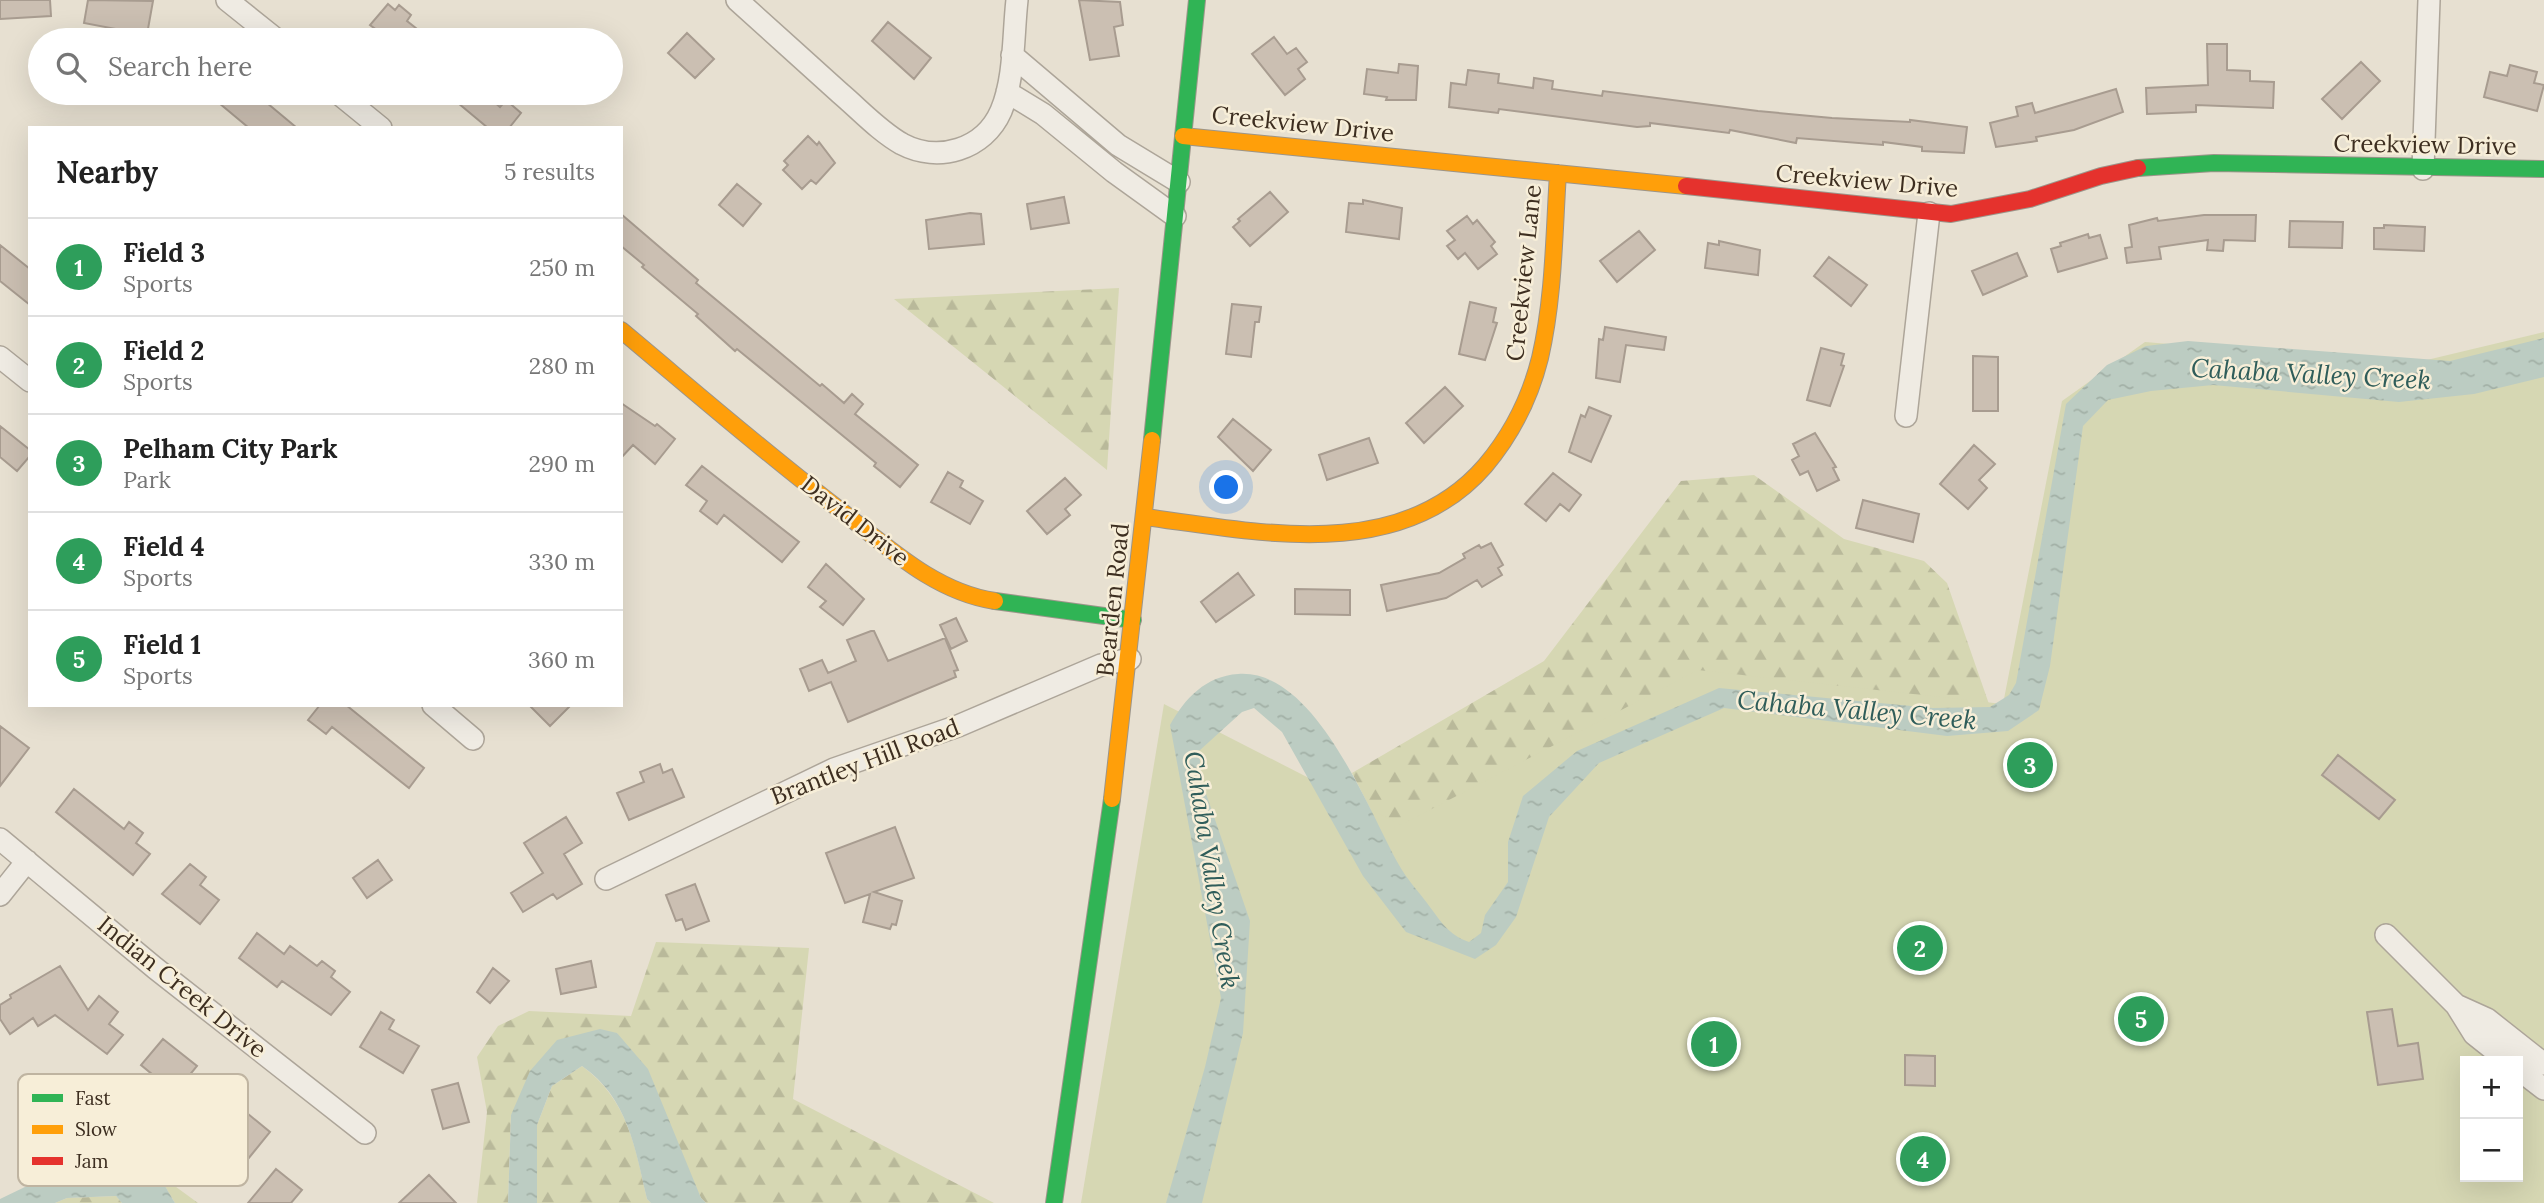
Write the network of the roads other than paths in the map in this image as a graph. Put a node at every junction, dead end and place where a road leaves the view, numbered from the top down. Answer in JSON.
{"nodes":[{"id":1,"x":227,"y":0,"type":"edge"},
{"id":2,"x":737,"y":0,"type":"edge"},
{"id":3,"x":1017,"y":0,"type":"edge"},
{"id":4,"x":1197,"y":0,"type":"edge"},
{"id":5,"x":2429,"y":0,"type":"edge"},
{"id":6,"x":262,"y":28,"type":"edge"},
{"id":7,"x":1012,"y":55,"type":"junction"},
{"id":8,"x":1007,"y":92,"type":"junction"},
{"id":9,"x":353,"y":105,"type":"edge"},
{"id":10,"x":379,"y":126,"type":"edge"},
{"id":11,"x":1182,"y":136,"type":"junction"},
{"id":12,"x":2423,"y":169,"type":"junction"},
{"id":13,"x":2544,"y":169,"type":"edge"},
{"id":14,"x":1558,"y":173,"type":"junction"},
{"id":15,"x":1179,"y":182,"type":"junction"},
{"id":16,"x":1929,"y":213,"type":"junction"},
{"id":17,"x":1175,"y":216,"type":"junction"},
{"id":18,"x":623,"y":332,"type":"edge"},
{"id":19,"x":0,"y":357,"type":"edge"},
{"id":20,"x":28,"y":379,"type":"edge"},
{"id":21,"x":1906,"y":416,"type":"dead end"},
{"id":22,"x":1145,"y":517,"type":"junction"},
{"id":23,"x":1133,"y":620,"type":"junction"},
{"id":24,"x":1130,"y":659,"type":"junction"},
{"id":25,"x":435,"y":707,"type":"edge"},
{"id":26,"x":473,"y":739,"type":"dead end"},
{"id":27,"x":0,"y":839,"type":"edge"},
{"id":28,"x":27,"y":861,"type":"junction"},
{"id":29,"x":606,"y":879,"type":"dead end"},
{"id":30,"x":0,"y":895,"type":"edge"},
{"id":31,"x":2386,"y":935,"type":"dead end"},
{"id":32,"x":2456,"y":1005,"type":"junction"},
{"id":33,"x":2502,"y":1056,"type":"edge"},
{"id":34,"x":2544,"y":1064,"type":"edge"},
{"id":35,"x":2523,"y":1073,"type":"edge"},
{"id":36,"x":2544,"y":1089,"type":"edge"},
{"id":37,"x":365,"y":1133,"type":"dead end"},
{"id":38,"x":1054,"y":1203,"type":"edge"}],
"edges":[{"from":1,"to":6,"type":"street"},
{"from":2,"to":8,"type":"street"},
{"from":3,"to":7,"type":"street"},
{"from":4,"to":11,"type":"street","name":"Bearden Road"},
{"from":5,"to":12,"type":"street"},
{"from":7,"to":8,"type":"street"},
{"from":7,"to":15,"type":"street"},
{"from":8,"to":17,"type":"street"},
{"from":9,"to":10,"type":"street"},
{"from":11,"to":14,"type":"street","name":"Creekview Drive"},
{"from":11,"to":15,"type":"street","name":"Bearden Road"},
{"from":12,"to":13,"type":"street","name":"Creekview Drive"},
{"from":12,"to":16,"type":"street","name":"Creekview Drive"},
{"from":14,"to":16,"type":"street","name":"Creekview Drive"},
{"from":14,"to":22,"type":"street","name":"Creekview Lane"},
{"from":15,"to":17,"type":"street","name":"Bearden Road"},
{"from":16,"to":21,"type":"street"},
{"from":17,"to":22,"type":"street","name":"Bearden Road"},
{"from":18,"to":23,"type":"street","name":"David Drive"},
{"from":19,"to":20,"type":"street"},
{"from":22,"to":23,"type":"street","name":"Bearden Road"},
{"from":23,"to":24,"type":"street","name":"Bearden Road"},
{"from":24,"to":29,"type":"street","name":"Brantley Hill Road"},
{"from":24,"to":38,"type":"street","name":"Bearden Road"},
{"from":25,"to":26,"type":"street"},
{"from":27,"to":28,"type":"street","name":"Indian Creek Drive"},
{"from":28,"to":30,"type":"street"},
{"from":28,"to":37,"type":"street","name":"Indian Creek Drive"},
{"from":31,"to":32,"type":"street"},
{"from":32,"to":33,"type":"street"},
{"from":32,"to":34,"type":"street"},
{"from":35,"to":36,"type":"street"}]}
